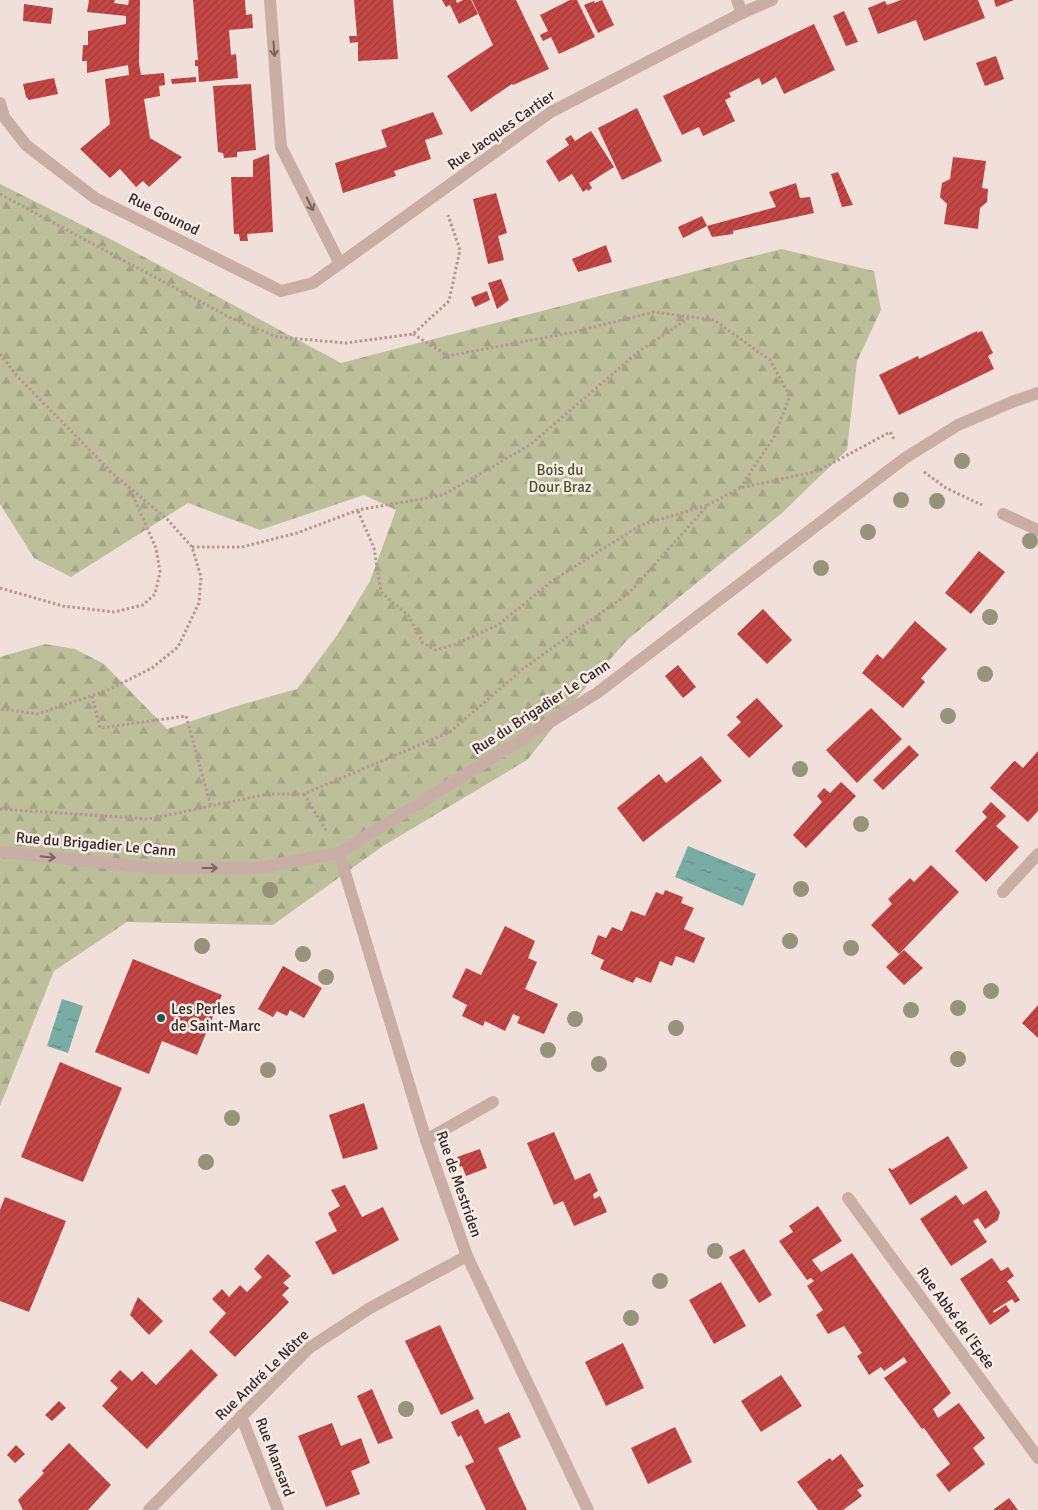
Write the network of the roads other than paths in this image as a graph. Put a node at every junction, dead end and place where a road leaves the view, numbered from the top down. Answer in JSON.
{"nodes":[{"id":1,"x":270,"y":0,"type":"edge"},
{"id":2,"x":737,"y":0,"type":"edge"},
{"id":3,"x":772,"y":0,"type":"edge"},
{"id":4,"x":742,"y":13,"type":"junction"},
{"id":5,"x":0,"y":104,"type":"edge"},
{"id":6,"x":340,"y":264,"type":"junction"},
{"id":7,"x":1038,"y":394,"type":"edge"},
{"id":8,"x":1003,"y":514,"type":"road end"},
{"id":9,"x":1038,"y":530,"type":"edge"},
{"id":10,"x":0,"y":852,"type":"edge"},
{"id":11,"x":339,"y":853,"type":"junction"},
{"id":12,"x":1038,"y":854,"type":"edge"},
{"id":13,"x":1003,"y":892,"type":"dead end"},
{"id":14,"x":493,"y":1102,"type":"dead end"},
{"id":15,"x":426,"y":1140,"type":"junction"},
{"id":16,"x":848,"y":1198,"type":"dead end"},
{"id":17,"x":466,"y":1256,"type":"junction"},
{"id":18,"x":241,"y":1416,"type":"junction"},
{"id":19,"x":1038,"y":1458,"type":"edge"},
{"id":20,"x":149,"y":1510,"type":"edge"},
{"id":21,"x":278,"y":1510,"type":"edge"},
{"id":22,"x":588,"y":1510,"type":"edge"}],
"edges":[{"from":1,"to":6,"type":"street","one_way":true},
{"from":2,"to":4,"type":"street"},
{"from":3,"to":4,"type":"street","name":"Rue Jacques Cartier"},
{"from":4,"to":6,"type":"street","name":"Rue Jacques Cartier"},
{"from":5,"to":6,"type":"street","name":"Rue Gounod"},
{"from":7,"to":11,"type":"street","name":"Rue du Brigadier Le Cann"},
{"from":8,"to":9,"type":"street"},
{"from":10,"to":11,"type":"street","name":"Rue du Brigadier Le Cann","one_way":true},
{"from":11,"to":15,"type":"street","name":"Rue de Mestriden"},
{"from":12,"to":13,"type":"street"},
{"from":14,"to":15,"type":"street"},
{"from":15,"to":17,"type":"street","name":"Rue de Mestriden"},
{"from":16,"to":19,"type":"street","name":"Rue Abbé de l'Epée"},
{"from":17,"to":18,"type":"street","name":"Rue André Le Nôtre"},
{"from":17,"to":22,"type":"street","name":"Rue de Mestriden"},
{"from":18,"to":20,"type":"street","name":"Rue André Le Nôtre"},
{"from":18,"to":21,"type":"street","name":"Rue Mansard"}]}
